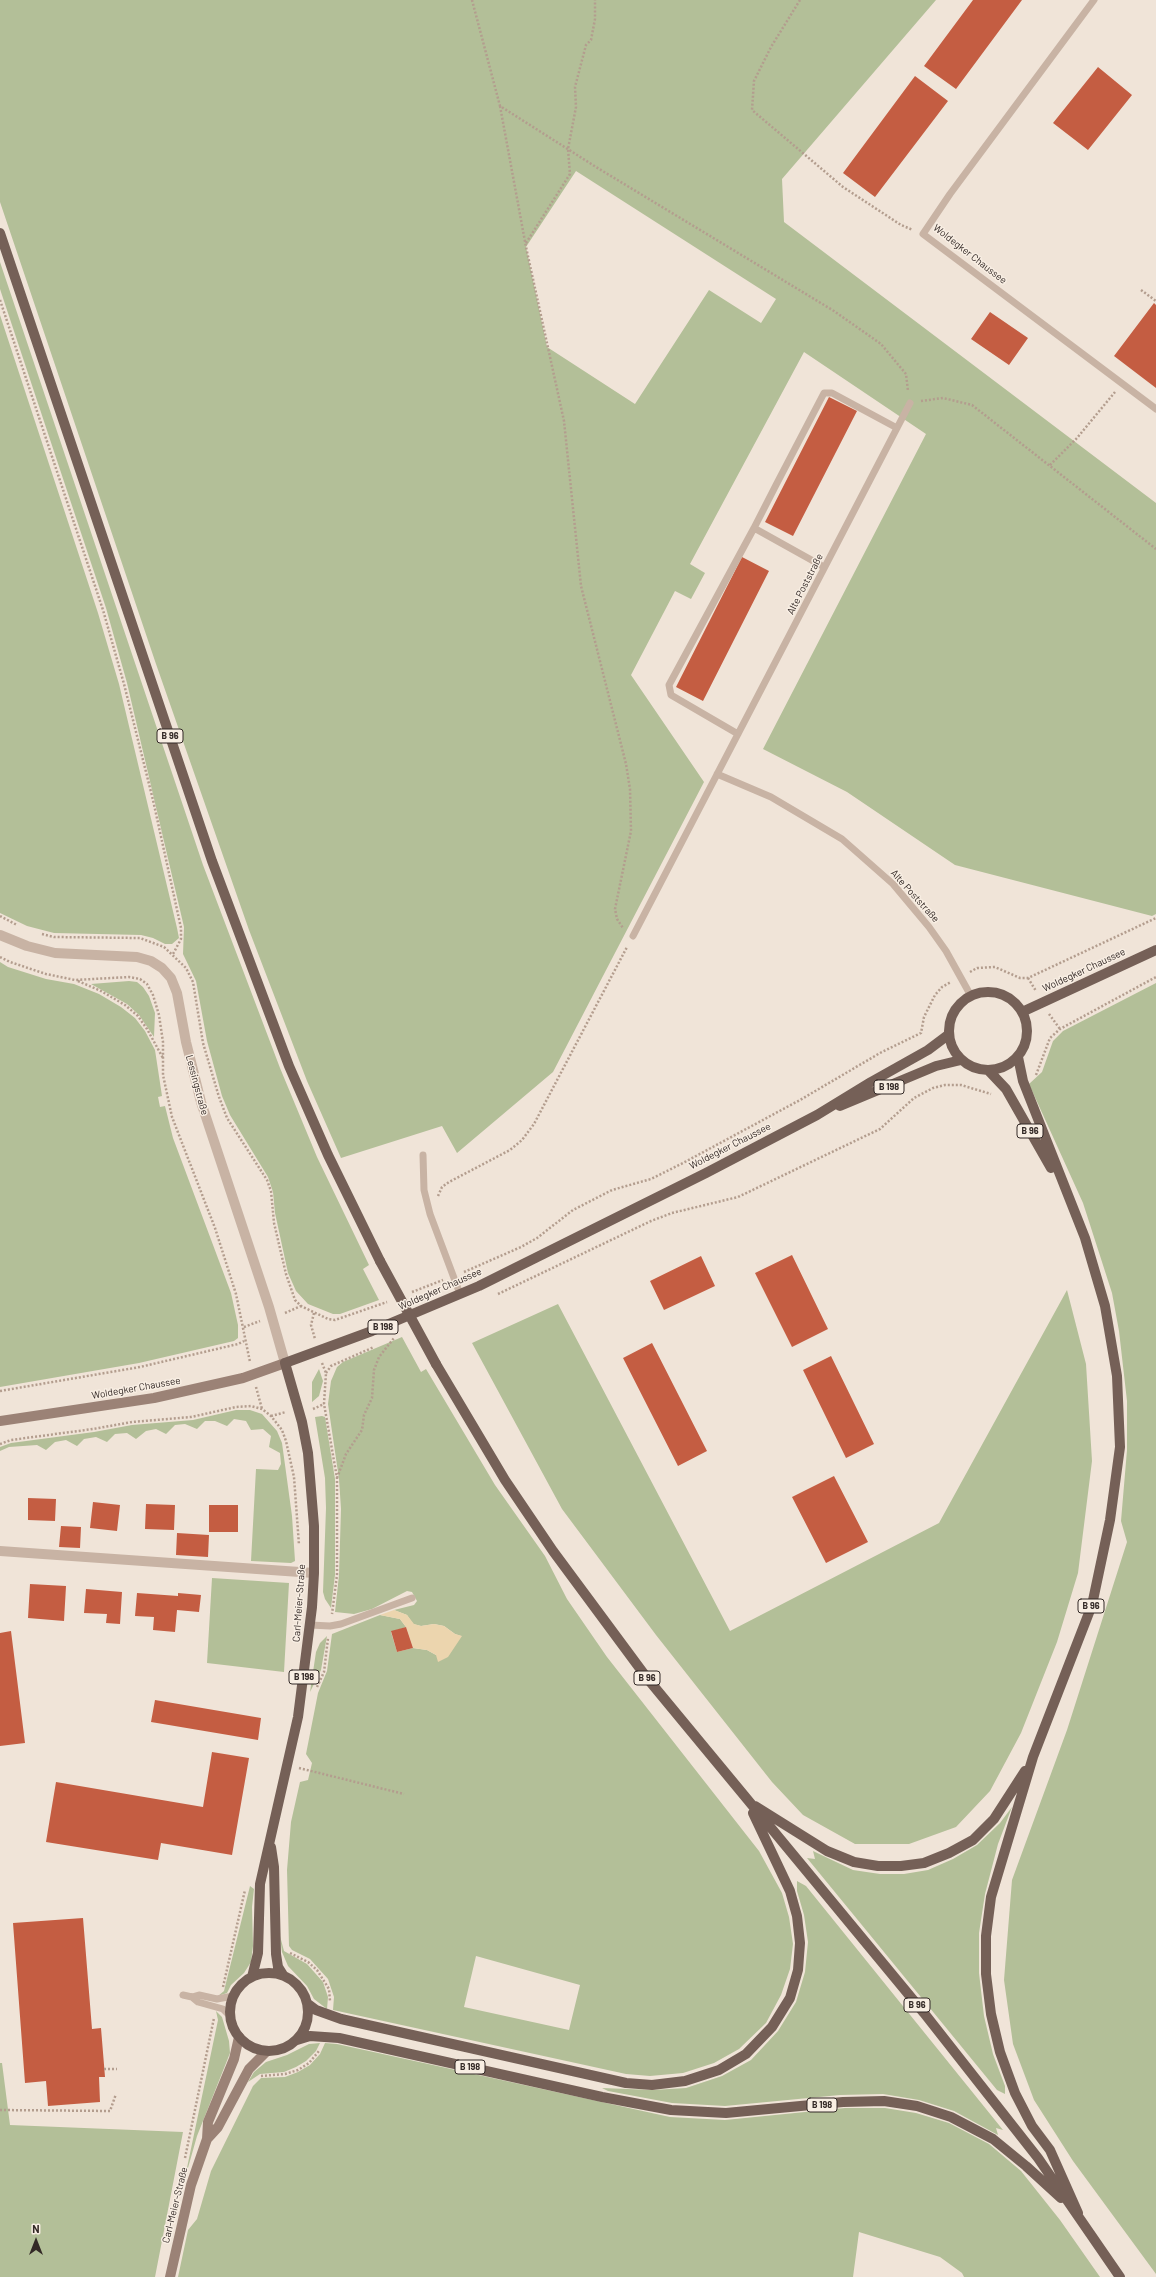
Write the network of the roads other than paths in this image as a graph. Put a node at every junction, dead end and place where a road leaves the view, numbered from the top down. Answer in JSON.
{"nodes":[{"id":1,"x":1094,"y":0,"type":"edge"},
{"id":2,"x":0,"y":234,"type":"edge"},
{"id":3,"x":910,"y":403,"type":"road end"},
{"id":4,"x":1156,"y":409,"type":"edge"},
{"id":5,"x":897,"y":428,"type":"junction"},
{"id":6,"x":754,"y":528,"type":"junction"},
{"id":7,"x":824,"y":567,"type":"junction"},
{"id":8,"x":738,"y":734,"type":"junction"},
{"id":9,"x":717,"y":774,"type":"junction"},
{"id":10,"x":0,"y":935,"type":"edge"},
{"id":11,"x":633,"y":936,"type":"road end"},
{"id":12,"x":1156,"y":950,"type":"edge"},
{"id":13,"x":971,"y":996,"type":"junction"},
{"id":14,"x":1022,"y":1012,"type":"junction"},
{"id":15,"x":948,"y":1035,"type":"junction"},
{"id":16,"x":1018,"y":1056,"type":"junction"},
{"id":17,"x":961,"y":1060,"type":"junction"},
{"id":18,"x":989,"y":1070,"type":"junction"},
{"id":19,"x":817,"y":1115,"type":"junction"},
{"id":20,"x":423,"y":1155,"type":"dead end"},
{"id":21,"x":1067,"y":1195,"type":"junction"},
{"id":22,"x":460,"y":1294,"type":"junction"},
{"id":23,"x":285,"y":1363,"type":"junction"},
{"id":24,"x":0,"y":1421,"type":"edge"},
{"id":25,"x":0,"y":1551,"type":"edge"},
{"id":26,"x":314,"y":1573,"type":"junction"},
{"id":27,"x":412,"y":1598,"type":"dead end"},
{"id":28,"x":310,"y":1625,"type":"junction"},
{"id":29,"x":1033,"y":1757,"type":"junction"},
{"id":30,"x":748,"y":1802,"type":"junction"},
{"id":31,"x":270,"y":1845,"type":"junction"},
{"id":32,"x":283,"y":1975,"type":"junction"},
{"id":33,"x":252,"y":1977,"type":"junction"},
{"id":34,"x":183,"y":1995,"type":"dead end"},
{"id":35,"x":233,"y":1996,"type":"junction"},
{"id":36,"x":192,"y":1997,"type":"junction"},
{"id":37,"x":308,"y":2004,"type":"junction"},
{"id":38,"x":230,"y":2017,"type":"junction"},
{"id":39,"x":239,"y":2037,"type":"junction"},
{"id":40,"x":297,"y":2040,"type":"junction"},
{"id":41,"x":267,"y":2051,"type":"junction"},
{"id":42,"x":207,"y":2139,"type":"junction"},
{"id":43,"x":1078,"y":2214,"type":"junction"},
{"id":44,"x":170,"y":2277,"type":"edge"},
{"id":45,"x":1120,"y":2277,"type":"edge"}],
"edges":[{"from":1,"to":4,"type":"lane","name":"Woldegker Chaussee"},
{"from":2,"to":30,"type":"main road","number":"B 96","bridge":true},
{"from":3,"to":5,"type":"lane","name":"Alte Poststraße"},
{"from":5,"to":6,"type":"lane"},
{"from":5,"to":7,"type":"lane","name":"Alte Poststraße"},
{"from":6,"to":7,"type":"lane"},
{"from":6,"to":8,"type":"lane"},
{"from":7,"to":8,"type":"lane","name":"Alte Poststraße"},
{"from":8,"to":9,"type":"lane","name":"Alte Poststraße"},
{"from":9,"to":11,"type":"lane","name":"Alte Poststraße"},
{"from":9,"to":13,"type":"lane","name":"Alte Poststraße"},
{"from":10,"to":23,"type":"street","name":"Lessingstraße"},
{"from":12,"to":14,"type":"main road","name":"Woldegker Chaussee"},
{"from":13,"to":14,"type":"main road"},
{"from":13,"to":15,"type":"main road"},
{"from":14,"to":16,"type":"main road"},
{"from":15,"to":17,"type":"main road"},
{"from":15,"to":19,"type":"main road","name":"Woldegker Chaussee","number":"B 198"},
{"from":16,"to":18,"type":"main road"},
{"from":16,"to":21,"type":"main road"},
{"from":17,"to":18,"type":"main road"},
{"from":17,"to":19,"type":"main road","name":"Woldegker Chaussee","number":"B 198"},
{"from":18,"to":21,"type":"main road","number":"B 96"},
{"from":19,"to":22,"type":"main road","name":"Woldegker Chaussee","number":"B 198"},
{"from":20,"to":22,"type":"lane"},
{"from":21,"to":29,"type":"main road","number":"B 96"},
{"from":22,"to":23,"type":"main road","name":"Woldegker Chaussee","number":"B 198"},
{"from":23,"to":24,"type":"street","name":"Woldegker Chaussee"},
{"from":23,"to":26,"type":"main road","name":"Carl-Meier-Straße","number":"B 198"},
{"from":25,"to":26,"type":"street"},
{"from":26,"to":28,"type":"main road","name":"Carl-Meier-Straße","number":"B 198"},
{"from":27,"to":28,"type":"lane"},
{"from":28,"to":31,"type":"main road","name":"Carl-Meier-Straße","number":"B 198"},
{"from":29,"to":30,"type":"main road","number":"B 96"},
{"from":29,"to":43,"type":"main road"},
{"from":30,"to":37,"type":"main road","number":"B 96"},
{"from":30,"to":43,"type":"main road","number":"B 96"},
{"from":31,"to":32,"type":"main road","name":"Carl-Meier-Straße","number":"B 198"},
{"from":31,"to":33,"type":"main road","name":"Carl-Meier-Straße","number":"B 198"},
{"from":32,"to":33,"type":"main road"},
{"from":32,"to":37,"type":"main road"},
{"from":33,"to":35,"type":"main road"},
{"from":34,"to":36,"type":"lane"},
{"from":35,"to":36,"type":"lane"},
{"from":35,"to":38,"type":"main road"},
{"from":36,"to":38,"type":"lane"},
{"from":37,"to":40,"type":"main road"},
{"from":38,"to":39,"type":"main road"},
{"from":39,"to":41,"type":"main road"},
{"from":39,"to":42,"type":"street","name":"Carl-Meier-Straße"},
{"from":40,"to":41,"type":"main road","number":"B 198"},
{"from":40,"to":43,"type":"main road","number":"B 198"},
{"from":41,"to":42,"type":"street","name":"Carl-Meier-Straße"},
{"from":42,"to":44,"type":"street","name":"Carl-Meier-Straße"},
{"from":43,"to":45,"type":"main road","number":"B 96"}]}
